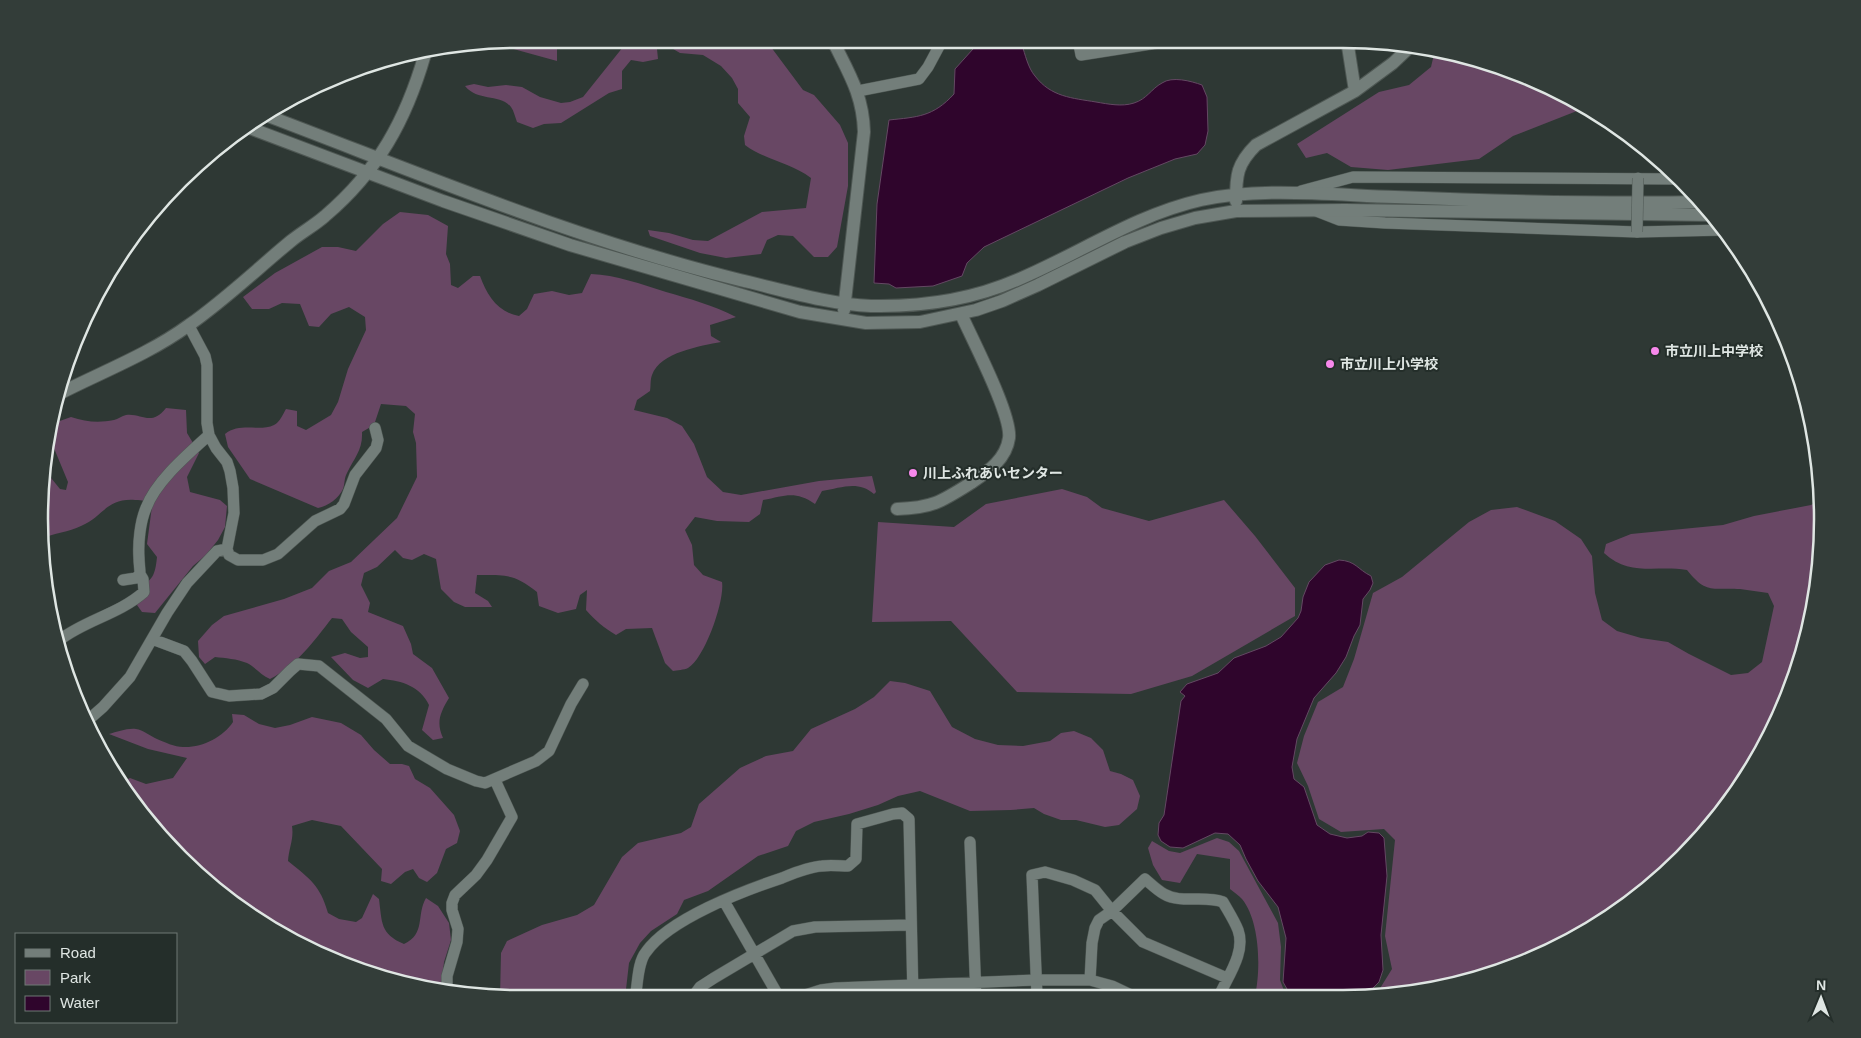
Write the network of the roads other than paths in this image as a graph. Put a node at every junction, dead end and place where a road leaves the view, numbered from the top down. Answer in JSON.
{"nodes":[{"id":1,"x":836,"y":48,"type":"edge"},
{"id":2,"x":938,"y":48,"type":"edge"},
{"id":3,"x":1080,"y":48,"type":"edge"},
{"id":4,"x":1125,"y":48,"type":"edge"},
{"id":5,"x":1348,"y":48,"type":"edge"},
{"id":6,"x":1405,"y":52,"type":"edge"},
{"id":7,"x":424,"y":58,"type":"edge"},
{"id":8,"x":858,"y":91,"type":"junction"},
{"id":9,"x":1356,"y":91,"type":"junction"},
{"id":10,"x":272,"y":118,"type":"edge"},
{"id":11,"x":254,"y":129,"type":"edge"},
{"id":12,"x":380,"y":158,"type":"junction"},
{"id":13,"x":369,"y":173,"type":"junction"},
{"id":14,"x":1638,"y":178,"type":"junction"},
{"id":15,"x":1667,"y":179,"type":"edge"},
{"id":16,"x":1290,"y":194,"type":"junction"},
{"id":17,"x":1236,"y":195,"type":"junction"},
{"id":18,"x":1690,"y":202,"type":"edge"},
{"id":19,"x":1313,"y":210,"type":"junction"},
{"id":20,"x":1236,"y":211,"type":"junction"},
{"id":21,"x":1702,"y":215,"type":"edge"},
{"id":22,"x":1715,"y":230,"type":"edge"},
{"id":23,"x":1637,"y":232,"type":"junction"},
{"id":24,"x":845,"y":303,"type":"junction"},
{"id":25,"x":961,"y":314,"type":"junction"},
{"id":26,"x":843,"y":320,"type":"junction"},
{"id":27,"x":189,"y":326,"type":"junction"},
{"id":28,"x":66,"y":391,"type":"edge"},
{"id":29,"x":375,"y":428,"type":"dead end"},
{"id":30,"x":209,"y":435,"type":"junction"},
{"id":31,"x":897,"y":509,"type":"dead end"},
{"id":32,"x":227,"y":549,"type":"junction"},
{"id":33,"x":140,"y":574,"type":"junction"},
{"id":34,"x":123,"y":580,"type":"dead end"},
{"id":35,"x":63,"y":637,"type":"edge"},
{"id":36,"x":152,"y":639,"type":"junction"},
{"id":37,"x":583,"y":684,"type":"dead end"},
{"id":38,"x":91,"y":717,"type":"edge"},
{"id":39,"x":495,"y":780,"type":"junction"},
{"id":40,"x":970,"y":842,"type":"dead end"},
{"id":41,"x":724,"y":901,"type":"junction"},
{"id":42,"x":1112,"y":912,"type":"junction"},
{"id":43,"x":911,"y":925,"type":"junction"},
{"id":44,"x":753,"y":955,"type":"junction"},
{"id":45,"x":1227,"y":978,"type":"junction"},
{"id":46,"x":1037,"y":980,"type":"junction"},
{"id":47,"x":1090,"y":980,"type":"junction"},
{"id":48,"x":976,"y":983,"type":"junction"},
{"id":49,"x":446,"y":984,"type":"edge"},
{"id":50,"x":913,"y":985,"type":"junction"},
{"id":51,"x":636,"y":990,"type":"edge"},
{"id":52,"x":698,"y":990,"type":"edge"},
{"id":53,"x":775,"y":990,"type":"edge"},
{"id":54,"x":821,"y":990,"type":"edge"},
{"id":55,"x":913,"y":990,"type":"edge"},
{"id":56,"x":976,"y":990,"type":"edge"},
{"id":57,"x":1037,"y":990,"type":"edge"},
{"id":58,"x":1121,"y":990,"type":"edge"},
{"id":59,"x":1222,"y":990,"type":"edge"}],
"edges":[{"from":1,"to":8,"type":"street"},
{"from":2,"to":8,"type":"street"},
{"from":3,"to":4,"type":"street"},
{"from":5,"to":9,"type":"street"},
{"from":6,"to":9,"type":"street"},
{"from":7,"to":12,"type":"street"},
{"from":8,"to":24,"type":"street"},
{"from":9,"to":17,"type":"street"},
{"from":10,"to":12,"type":"street"},
{"from":11,"to":13,"type":"street"},
{"from":12,"to":13,"type":"street"},
{"from":12,"to":24,"type":"street"},
{"from":13,"to":26,"type":"street"},
{"from":13,"to":27,"type":"street"},
{"from":14,"to":15,"type":"street"},
{"from":14,"to":16,"type":"street"},
{"from":14,"to":23,"type":"street","bridge":true},
{"from":16,"to":17,"type":"street"},
{"from":16,"to":18,"type":"street"},
{"from":17,"to":20,"type":"street"},
{"from":17,"to":24,"type":"street"},
{"from":19,"to":20,"type":"street"},
{"from":19,"to":21,"type":"street"},
{"from":19,"to":23,"type":"street"},
{"from":20,"to":25,"type":"street"},
{"from":22,"to":23,"type":"street"},
{"from":24,"to":26,"type":"street"},
{"from":25,"to":26,"type":"street"},
{"from":25,"to":31,"type":"street"},
{"from":27,"to":28,"type":"street"},
{"from":27,"to":30,"type":"street"},
{"from":29,"to":32,"type":"street"},
{"from":30,"to":32,"type":"street"},
{"from":30,"to":33,"type":"street"},
{"from":32,"to":36,"type":"street"},
{"from":33,"to":34,"type":"street"},
{"from":33,"to":35,"type":"street"},
{"from":36,"to":38,"type":"street"},
{"from":36,"to":39,"type":"street"},
{"from":37,"to":39,"type":"street"},
{"from":39,"to":49,"type":"street"},
{"from":40,"to":48,"type":"street"},
{"from":41,"to":43,"type":"street"},
{"from":41,"to":44,"type":"street"},
{"from":41,"to":51,"type":"street"},
{"from":42,"to":45,"type":"street"},
{"from":42,"to":45,"type":"street"},
{"from":42,"to":46,"type":"street"},
{"from":42,"to":47,"type":"street"},
{"from":43,"to":44,"type":"street"},
{"from":43,"to":50,"type":"street"},
{"from":44,"to":52,"type":"street"},
{"from":44,"to":53,"type":"street"},
{"from":45,"to":59,"type":"street"},
{"from":46,"to":47,"type":"street"},
{"from":46,"to":48,"type":"street"},
{"from":46,"to":57,"type":"street"},
{"from":47,"to":58,"type":"street"},
{"from":48,"to":50,"type":"street"},
{"from":48,"to":56,"type":"street"},
{"from":50,"to":54,"type":"street"},
{"from":50,"to":55,"type":"street"}]}
